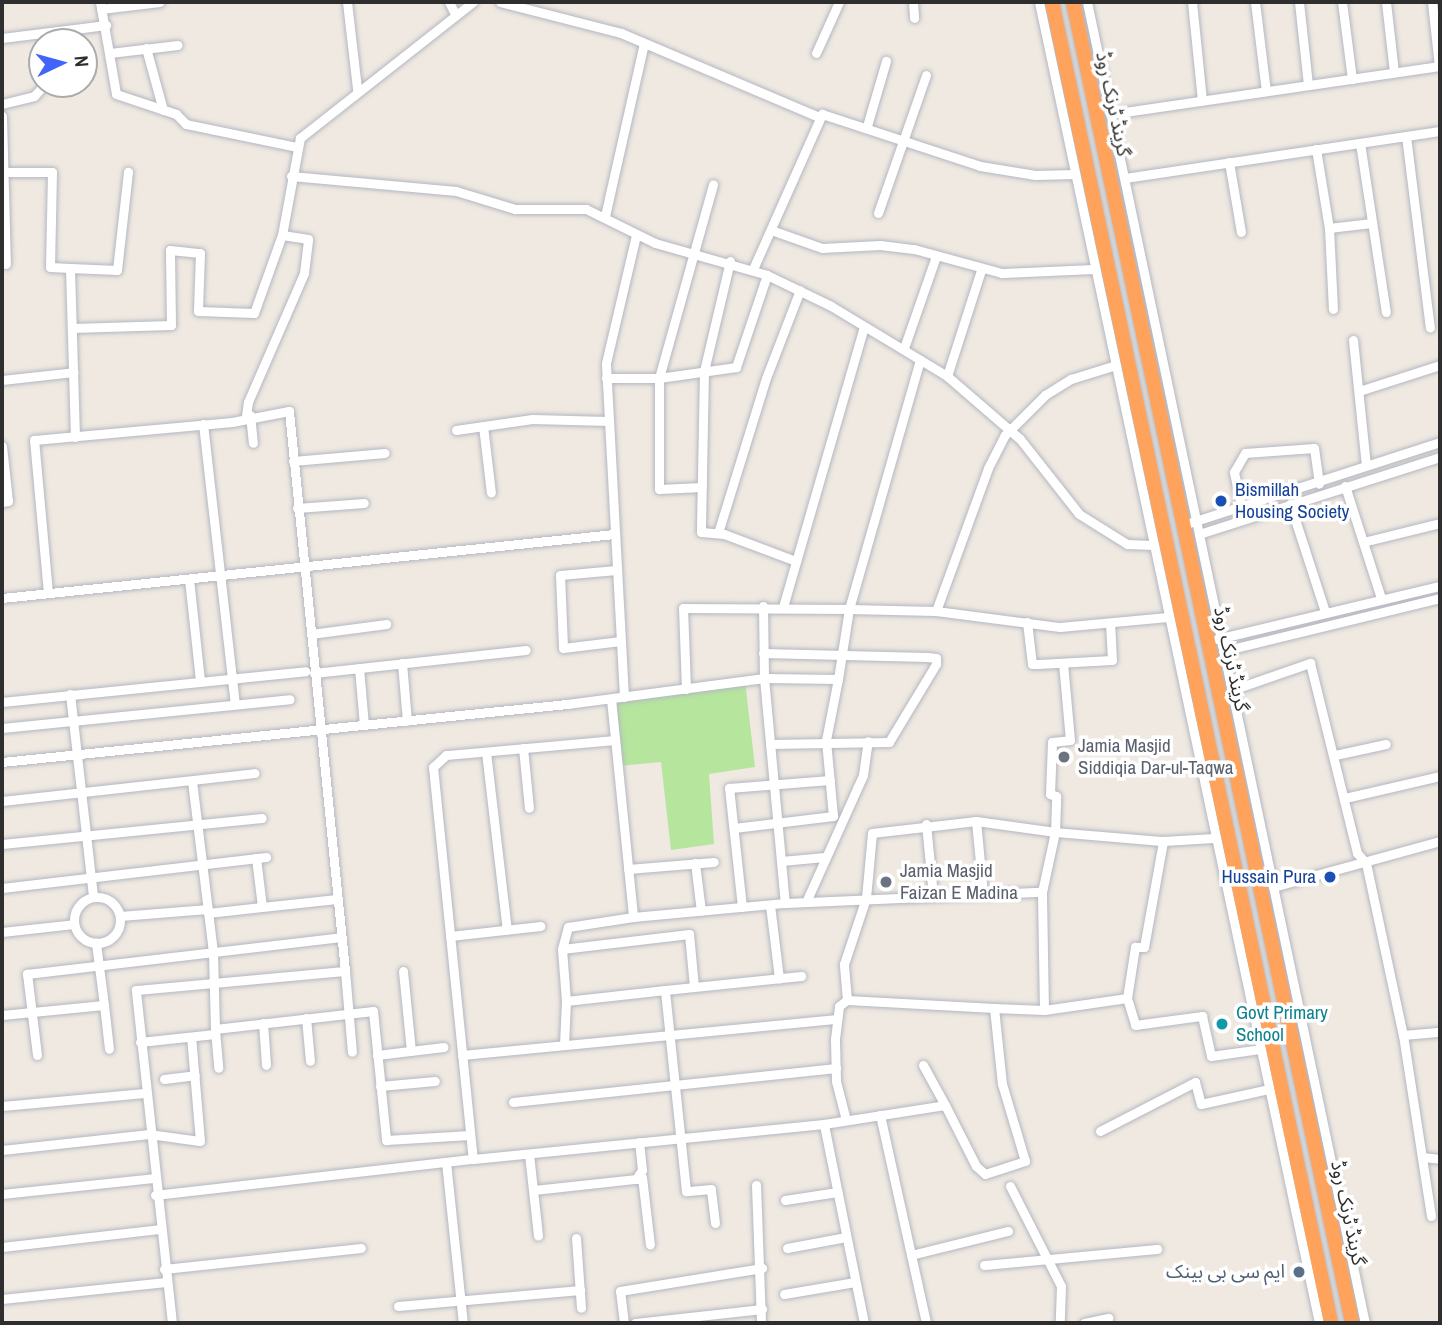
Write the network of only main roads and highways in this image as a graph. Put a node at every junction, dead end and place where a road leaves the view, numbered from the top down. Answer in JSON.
{"nodes":[{"id":1,"x":1052,"y":2,"type":"edge"},
{"id":2,"x":1073,"y":2,"type":"edge"},
{"id":3,"x":1148,"y":364,"type":"junction"},
{"id":4,"x":1122,"y":367,"type":"junction"},
{"id":5,"x":1288,"y":1027,"type":"junction"},
{"id":6,"x":1262,"y":1038,"type":"junction"},
{"id":7,"x":1331,"y":1323,"type":"edge"},
{"id":8,"x":1359,"y":1323,"type":"edge"}],
"edges":[{"from":1,"to":4,"type":"highway","name":"گرینڈ ٹرنک روڈ"},
{"from":2,"to":3,"type":"highway","name":"گرینڈ ٹرنک روڈ"},
{"from":3,"to":4,"type":"highway"},
{"from":3,"to":5,"type":"highway","name":"گرینڈ ٹرنک روڈ"},
{"from":4,"to":6,"type":"highway","name":"گرینڈ ٹرنک روڈ"},
{"from":5,"to":6,"type":"highway"},
{"from":5,"to":8,"type":"highway","name":"گرینڈ ٹرنک روڈ"},
{"from":6,"to":7,"type":"highway","name":"گرینڈ ٹرنک روڈ"}]}
